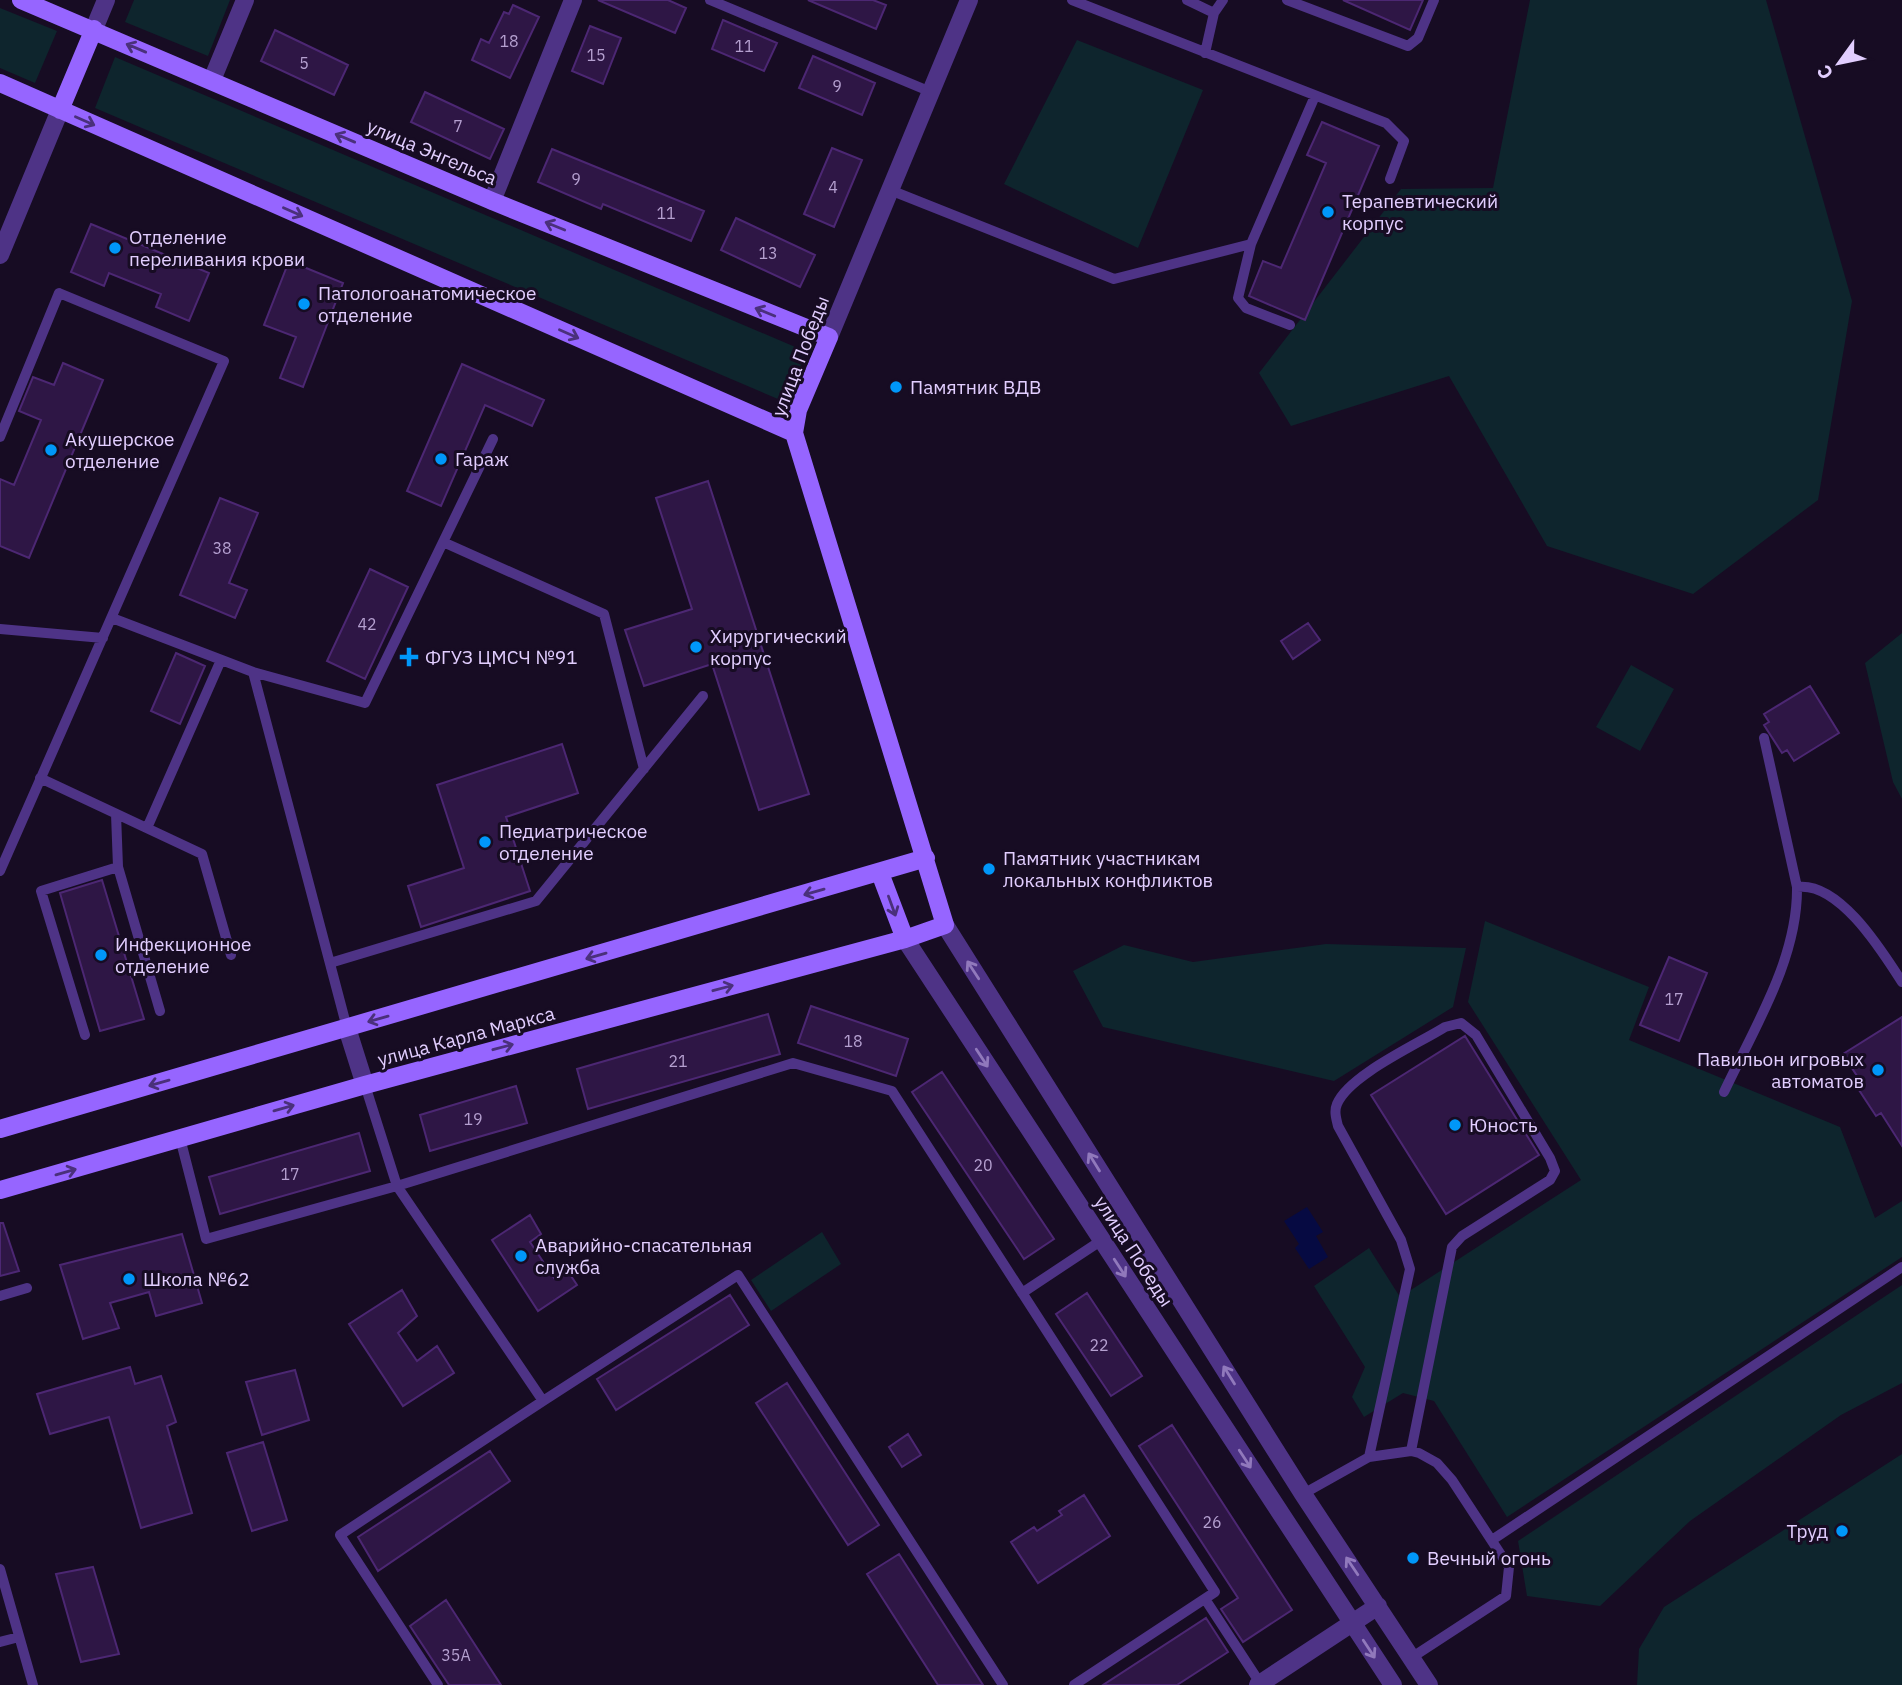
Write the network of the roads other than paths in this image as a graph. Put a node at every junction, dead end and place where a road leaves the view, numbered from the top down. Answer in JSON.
{"nodes":[{"id":1,"x":21,"y":0,"type":"edge"},
{"id":2,"x":106,"y":0,"type":"edge"},
{"id":3,"x":245,"y":0,"type":"edge"},
{"id":4,"x":573,"y":0,"type":"edge"},
{"id":5,"x":710,"y":0,"type":"edge"},
{"id":6,"x":969,"y":0,"type":"edge"},
{"id":7,"x":1076,"y":0,"type":"edge"},
{"id":8,"x":1187,"y":0,"type":"edge"},
{"id":9,"x":1223,"y":0,"type":"edge"},
{"id":10,"x":1287,"y":0,"type":"edge"},
{"id":11,"x":1434,"y":0,"type":"edge"},
{"id":12,"x":1318,"y":6,"type":"edge"},
{"id":13,"x":1214,"y":13,"type":"junction"},
{"id":14,"x":94,"y":29,"type":"junction"},
{"id":15,"x":1205,"y":53,"type":"junction"},
{"id":16,"x":212,"y":80,"type":"junction"},
{"id":17,"x":0,"y":83,"type":"edge"},
{"id":18,"x":931,"y":92,"type":"junction"},
{"id":19,"x":1315,"y":96,"type":"junction"},
{"id":20,"x":60,"y":110,"type":"junction"},
{"id":21,"x":1390,"y":179,"type":"dead end"},
{"id":22,"x":890,"y":190,"type":"junction"},
{"id":23,"x":492,"y":201,"type":"junction"},
{"id":24,"x":1251,"y":244,"type":"junction"},
{"id":25,"x":0,"y":255,"type":"edge"},
{"id":26,"x":1290,"y":326,"type":"dead end"},
{"id":27,"x":829,"y":337,"type":"junction"},
{"id":28,"x":794,"y":433,"type":"junction"},
{"id":29,"x":0,"y":437,"type":"edge"},
{"id":30,"x":493,"y":439,"type":"dead end"},
{"id":31,"x":443,"y":542,"type":"junction"},
{"id":32,"x":112,"y":618,"type":"junction"},
{"id":33,"x":0,"y":629,"type":"edge"},
{"id":34,"x":103,"y":638,"type":"junction"},
{"id":35,"x":221,"y":660,"type":"junction"},
{"id":36,"x":253,"y":673,"type":"junction"},
{"id":37,"x":703,"y":696,"type":"dead end"},
{"id":38,"x":1764,"y":738,"type":"dead end"},
{"id":39,"x":644,"y":769,"type":"junction"},
{"id":40,"x":40,"y":778,"type":"junction"},
{"id":41,"x":116,"y":814,"type":"junction"},
{"id":42,"x":147,"y":828,"type":"junction"},
{"id":43,"x":926,"y":858,"type":"junction"},
{"id":44,"x":118,"y":867,"type":"junction"},
{"id":45,"x":0,"y":872,"type":"edge"},
{"id":46,"x":880,"y":873,"type":"junction"},
{"id":47,"x":1797,"y":887,"type":"junction"},
{"id":48,"x":945,"y":925,"type":"junction"},
{"id":49,"x":905,"y":939,"type":"junction"},
{"id":50,"x":231,"y":955,"type":"dead end"},
{"id":51,"x":330,"y":963,"type":"junction"},
{"id":52,"x":1902,"y":982,"type":"edge"},
{"id":53,"x":160,"y":1011,"type":"dead end"},
{"id":54,"x":348,"y":1028,"type":"junction"},
{"id":55,"x":85,"y":1035,"type":"dead end"},
{"id":56,"x":365,"y":1085,"type":"junction"},
{"id":57,"x":1724,"y":1091,"type":"dead end"},
{"id":58,"x":0,"y":1129,"type":"edge"},
{"id":59,"x":180,"y":1138,"type":"junction"},
{"id":60,"x":397,"y":1186,"type":"junction"},
{"id":61,"x":0,"y":1191,"type":"edge"},
{"id":62,"x":1102,"y":1240,"type":"junction"},
{"id":63,"x":1902,"y":1267,"type":"edge"},
{"id":64,"x":27,"y":1288,"type":"dead end"},
{"id":65,"x":1022,"y":1293,"type":"junction"},
{"id":66,"x":0,"y":1296,"type":"edge"},
{"id":67,"x":543,"y":1401,"type":"junction"},
{"id":68,"x":1411,"y":1451,"type":"junction"},
{"id":69,"x":1369,"y":1457,"type":"junction"},
{"id":70,"x":1303,"y":1494,"type":"junction"},
{"id":71,"x":1492,"y":1540,"type":"junction"},
{"id":72,"x":0,"y":1569,"type":"edge"},
{"id":73,"x":1205,"y":1599,"type":"junction"},
{"id":74,"x":1378,"y":1606,"type":"junction"},
{"id":75,"x":1352,"y":1623,"type":"junction"},
{"id":76,"x":19,"y":1637,"type":"junction"},
{"id":77,"x":0,"y":1642,"type":"edge"},
{"id":78,"x":1411,"y":1658,"type":"junction"},
{"id":79,"x":1259,"y":1684,"type":"edge"},
{"id":80,"x":33,"y":1685,"type":"edge"},
{"id":81,"x":438,"y":1685,"type":"edge"},
{"id":82,"x":1003,"y":1685,"type":"edge"},
{"id":83,"x":1074,"y":1685,"type":"edge"},
{"id":84,"x":1393,"y":1685,"type":"edge"},
{"id":85,"x":1429,"y":1685,"type":"edge"}],
"edges":[{"from":1,"to":14,"type":"main road","name":"улица Энгельса"},
{"from":2,"to":14,"type":"street"},
{"from":3,"to":16,"type":"street"},
{"from":4,"to":23,"type":"street"},
{"from":5,"to":18,"type":"lane"},
{"from":6,"to":18,"type":"street","name":"улица Победы"},
{"from":7,"to":15,"type":"lane"},
{"from":8,"to":13,"type":"lane"},
{"from":9,"to":13,"type":"lane"},
{"from":10,"to":12,"type":"lane"},
{"from":11,"to":12,"type":"lane"},
{"from":13,"to":15,"type":"lane"},
{"from":16,"to":14,"type":"main road","name":"улица Энгельса","one_way":true},
{"from":14,"to":20,"type":"main road"},
{"from":15,"to":19,"type":"lane"},
{"from":23,"to":16,"type":"main road","name":"улица Энгельса","one_way":true},
{"from":17,"to":20,"type":"main road"},
{"from":18,"to":22,"type":"street","name":"улица Победы"},
{"from":19,"to":21,"type":"lane"},
{"from":19,"to":24,"type":"lane"},
{"from":20,"to":25,"type":"street"},
{"from":20,"to":28,"type":"main road","one_way":true},
{"from":22,"to":24,"type":"lane"},
{"from":22,"to":27,"type":"street","name":"улица Победы"},
{"from":27,"to":23,"type":"main road","name":"улица Энгельса","one_way":true},
{"from":24,"to":26,"type":"lane"},
{"from":27,"to":28,"type":"main road","name":"улица Победы"},
{"from":28,"to":43,"type":"main road","name":"улица Победы"},
{"from":29,"to":32,"type":"lane"},
{"from":30,"to":31,"type":"lane"},
{"from":31,"to":36,"type":"lane"},
{"from":31,"to":39,"type":"lane"},
{"from":32,"to":34,"type":"lane"},
{"from":32,"to":35,"type":"lane"},
{"from":33,"to":34,"type":"lane"},
{"from":34,"to":40,"type":"lane"},
{"from":35,"to":36,"type":"lane"},
{"from":35,"to":42,"type":"lane"},
{"from":36,"to":51,"type":"lane"},
{"from":37,"to":39,"type":"lane"},
{"from":38,"to":47,"type":"lane"},
{"from":39,"to":51,"type":"lane"},
{"from":40,"to":41,"type":"lane"},
{"from":40,"to":45,"type":"lane"},
{"from":41,"to":42,"type":"lane"},
{"from":41,"to":44,"type":"lane"},
{"from":42,"to":50,"type":"lane"},
{"from":43,"to":46,"type":"main road"},
{"from":43,"to":48,"type":"main road","name":"улица Победы"},
{"from":44,"to":53,"type":"lane"},
{"from":44,"to":55,"type":"lane"},
{"from":46,"to":49,"type":"main road","name":"улица Победы","one_way":true},
{"from":46,"to":54,"type":"main road","name":"улица Карла Маркса","one_way":true},
{"from":47,"to":52,"type":"lane"},
{"from":47,"to":57,"type":"lane"},
{"from":48,"to":49,"type":"main road","name":"улица Карла Маркса"},
{"from":70,"to":48,"type":"street","name":"улица Победы","one_way":true},
{"from":56,"to":49,"type":"main road","name":"улица Карла Маркса","one_way":true},
{"from":49,"to":62,"type":"street","name":"улица Победы","one_way":true},
{"from":51,"to":54,"type":"lane"},
{"from":54,"to":56,"type":"street"},
{"from":54,"to":58,"type":"main road","name":"улица Карла Маркса","one_way":true},
{"from":59,"to":56,"type":"main road","name":"улица Карла Маркса","one_way":true},
{"from":56,"to":60,"type":"lane"},
{"from":59,"to":60,"type":"lane"},
{"from":61,"to":59,"type":"main road","name":"улица Карла Маркса","one_way":true},
{"from":60,"to":65,"type":"lane"},
{"from":60,"to":67,"type":"lane"},
{"from":62,"to":65,"type":"lane"},
{"from":62,"to":75,"type":"street","name":"улица Победы","one_way":true},
{"from":63,"to":71,"type":"lane"},
{"from":64,"to":66,"type":"lane"},
{"from":65,"to":73,"type":"lane"},
{"from":67,"to":81,"type":"lane"},
{"from":67,"to":82,"type":"lane"},
{"from":68,"to":69,"type":"lane"},
{"from":68,"to":69,"type":"lane"},
{"from":68,"to":71,"type":"lane"},
{"from":69,"to":70,"type":"lane"},
{"from":74,"to":70,"type":"street","name":"улица Победы","one_way":true},
{"from":71,"to":78,"type":"lane"},
{"from":72,"to":76,"type":"lane"},
{"from":73,"to":79,"type":"lane"},
{"from":73,"to":83,"type":"lane"},
{"from":74,"to":75,"type":"street"},
{"from":74,"to":78,"type":"street","name":"улица Победы"},
{"from":75,"to":79,"type":"street"},
{"from":75,"to":84,"type":"street","name":"улица Победы","one_way":true},
{"from":76,"to":77,"type":"lane"},
{"from":76,"to":80,"type":"lane"},
{"from":78,"to":85,"type":"street","name":"улица Победы"}]}
